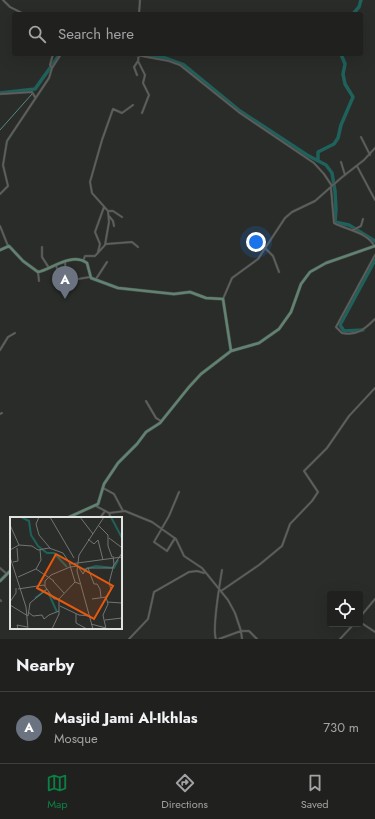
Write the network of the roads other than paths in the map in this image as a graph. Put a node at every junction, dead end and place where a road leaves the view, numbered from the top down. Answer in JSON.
{"nodes":[{"id":1,"x":3,"y":0,"type":"edge"},
{"id":2,"x":140,"y":0,"type":"edge"},
{"id":3,"x":20,"y":12,"type":"edge"},
{"id":4,"x":139,"y":12,"type":"edge"},
{"id":5,"x":53,"y":56,"type":"edge"},
{"id":6,"x":59,"y":56,"type":"edge"},
{"id":7,"x":139,"y":56,"type":"edge"},
{"id":8,"x":144,"y":56,"type":"edge"},
{"id":9,"x":138,"y":61,"type":"junction"},
{"id":10,"x":51,"y":67,"type":"junction"},
{"id":11,"x":137,"y":75,"type":"dead end"},
{"id":12,"x":0,"y":94,"type":"edge"},
{"id":13,"x":35,"y":97,"type":"junction"},
{"id":14,"x":133,"y":105,"type":"dead end"},
{"id":15,"x":142,"y":113,"type":"dead end"},
{"id":16,"x":361,"y":137,"type":"dead end"},
{"id":17,"x":375,"y":148,"type":"edge"},
{"id":18,"x":370,"y":155,"type":"junction"},
{"id":19,"x":341,"y":162,"type":"dead end"},
{"id":20,"x":357,"y":166,"type":"junction"},
{"id":21,"x":0,"y":169,"type":"edge"},
{"id":22,"x":3,"y":170,"type":"junction"},
{"id":23,"x":345,"y":175,"type":"junction"},
{"id":24,"x":332,"y":186,"type":"junction"},
{"id":25,"x":0,"y":194,"type":"edge"},
{"id":26,"x":375,"y":199,"type":"edge"},
{"id":27,"x":104,"y":207,"type":"junction"},
{"id":28,"x":108,"y":211,"type":"junction"},
{"id":29,"x":109,"y":216,"type":"junction"},
{"id":30,"x":122,"y":217,"type":"dead end"},
{"id":31,"x":363,"y":219,"type":"dead end"},
{"id":32,"x":0,"y":226,"type":"edge"},
{"id":33,"x":114,"y":226,"type":"dead end"},
{"id":34,"x":354,"y":229,"type":"junction"},
{"id":35,"x":105,"y":244,"type":"junction"},
{"id":36,"x":8,"y":246,"type":"junction"},
{"id":37,"x":42,"y":246,"type":"dead end"},
{"id":38,"x":375,"y":246,"type":"edge"},
{"id":39,"x":138,"y":247,"type":"dead end"},
{"id":40,"x":266,"y":249,"type":"junction"},
{"id":41,"x":0,"y":250,"type":"edge"},
{"id":42,"x":98,"y":253,"type":"junction"},
{"id":43,"x":375,"y":255,"type":"edge"},
{"id":44,"x":83,"y":260,"type":"junction"},
{"id":45,"x":65,"y":261,"type":"junction"},
{"id":46,"x":107,"y":262,"type":"dead end"},
{"id":47,"x":56,"y":264,"type":"junction"},
{"id":48,"x":49,"y":268,"type":"junction"},
{"id":49,"x":38,"y":272,"type":"junction"},
{"id":50,"x":279,"y":272,"type":"dead end"},
{"id":51,"x":66,"y":276,"type":"dead end"},
{"id":52,"x":90,"y":277,"type":"junction"},
{"id":53,"x":78,"y":279,"type":"dead end"},
{"id":54,"x":96,"y":280,"type":"junction"},
{"id":55,"x":39,"y":281,"type":"dead end"},
{"id":56,"x":64,"y":294,"type":"dead end"},
{"id":57,"x":223,"y":299,"type":"junction"},
{"id":58,"x":375,"y":319,"type":"edge"},
{"id":59,"x":15,"y":333,"type":"dead end"},
{"id":60,"x":0,"y":350,"type":"edge"},
{"id":61,"x":231,"y":351,"type":"junction"},
{"id":62,"x":375,"y":388,"type":"edge"},
{"id":63,"x":146,"y":401,"type":"dead end"},
{"id":64,"x":162,"y":422,"type":"junction"},
{"id":65,"x":103,"y":488,"type":"junction"},
{"id":66,"x":179,"y":492,"type":"dead end"},
{"id":67,"x":96,"y":506,"type":"junction"},
{"id":68,"x":104,"y":511,"type":"junction"},
{"id":69,"x":123,"y":511,"type":"junction"},
{"id":70,"x":109,"y":514,"type":"junction"},
{"id":71,"x":69,"y":517,"type":"edge"},
{"id":72,"x":101,"y":517,"type":"edge"},
{"id":73,"x":110,"y":517,"type":"edge"},
{"id":74,"x":161,"y":529,"type":"junction"},
{"id":75,"x":175,"y":538,"type":"junction"},
{"id":76,"x":0,"y":568,"type":"edge"},
{"id":77,"x":222,"y":570,"type":"dead end"},
{"id":78,"x":10,"y":571,"type":"edge"},
{"id":79,"x":204,"y":573,"type":"junction"},
{"id":80,"x":7,"y":574,"type":"junction"},
{"id":81,"x":0,"y":581,"type":"edge"},
{"id":82,"x":219,"y":588,"type":"junction"},
{"id":83,"x":222,"y":591,"type":"junction"},
{"id":84,"x":375,"y":599,"type":"edge"},
{"id":85,"x":363,"y":613,"type":"edge"},
{"id":86,"x":363,"y":624,"type":"edge"},
{"id":87,"x":351,"y":627,"type":"edge"},
{"id":88,"x":241,"y":631,"type":"junction"},
{"id":89,"x":375,"y":632,"type":"edge"},
{"id":90,"x":129,"y":639,"type":"edge"},
{"id":91,"x":216,"y":639,"type":"edge"},
{"id":92,"x":219,"y":639,"type":"edge"},
{"id":93,"x":242,"y":639,"type":"edge"},
{"id":94,"x":257,"y":639,"type":"edge"},
{"id":95,"x":340,"y":639,"type":"edge"}],
"edges":[{"from":1,"to":3,"type":"street"},
{"from":2,"to":4,"type":"street"},
{"from":5,"to":10,"type":"street"},
{"from":6,"to":10,"type":"street"},
{"from":7,"to":9,"type":"street"},
{"from":8,"to":24,"type":"street"},
{"from":9,"to":11,"type":"street"},
{"from":9,"to":15,"type":"street"},
{"from":10,"to":13,"type":"street"},
{"from":12,"to":13,"type":"street"},
{"from":13,"to":22,"type":"street"},
{"from":14,"to":27,"type":"street"},
{"from":16,"to":18,"type":"street"},
{"from":17,"to":18,"type":"street"},
{"from":18,"to":20,"type":"street"},
{"from":19,"to":23,"type":"street"},
{"from":20,"to":23,"type":"street"},
{"from":20,"to":26,"type":"street"},
{"from":21,"to":22,"type":"street"},
{"from":22,"to":25,"type":"street"},
{"from":23,"to":24,"type":"street"},
{"from":24,"to":34,"type":"street"},
{"from":24,"to":40,"type":"street"},
{"from":27,"to":28,"type":"street"},
{"from":27,"to":42,"type":"street"},
{"from":28,"to":29,"type":"street"},
{"from":28,"to":30,"type":"street"},
{"from":29,"to":33,"type":"street"},
{"from":29,"to":35,"type":"street"},
{"from":31,"to":34,"type":"street"},
{"from":32,"to":36,"type":"street"},
{"from":34,"to":38,"type":"street"},
{"from":35,"to":39,"type":"street"},
{"from":35,"to":42,"type":"street"},
{"from":36,"to":41,"type":"main road"},
{"from":36,"to":49,"type":"main road"},
{"from":37,"to":48,"type":"street"},
{"from":38,"to":61,"type":"main road"},
{"from":40,"to":50,"type":"street"},
{"from":40,"to":57,"type":"street"},
{"from":42,"to":44,"type":"street"},
{"from":43,"to":58,"type":"street"},
{"from":44,"to":45,"type":"main road"},
{"from":44,"to":52,"type":"main road"},
{"from":45,"to":47,"type":"main road"},
{"from":45,"to":51,"type":"street"},
{"from":46,"to":54,"type":"street"},
{"from":47,"to":48,"type":"main road"},
{"from":47,"to":56,"type":"street"},
{"from":48,"to":49,"type":"main road"},
{"from":49,"to":55,"type":"street"},
{"from":52,"to":53,"type":"street"},
{"from":52,"to":54,"type":"main road"},
{"from":54,"to":57,"type":"main road"},
{"from":57,"to":61,"type":"main road"},
{"from":59,"to":60,"type":"street"},
{"from":61,"to":64,"type":"main road"},
{"from":62,"to":83,"type":"street"},
{"from":63,"to":64,"type":"street"},
{"from":64,"to":65,"type":"main road"},
{"from":65,"to":67,"type":"main road"},
{"from":65,"to":69,"type":"street"},
{"from":66,"to":74,"type":"street"},
{"from":67,"to":68,"type":"street"},
{"from":67,"to":71,"type":"main road"},
{"from":68,"to":70,"type":"street"},
{"from":68,"to":72,"type":"street"},
{"from":69,"to":70,"type":"street"},
{"from":69,"to":74,"type":"street"},
{"from":70,"to":73,"type":"street"},
{"from":74,"to":75,"type":"street"},
{"from":74,"to":75,"type":"street"},
{"from":75,"to":79,"type":"street"},
{"from":76,"to":80,"type":"street"},
{"from":77,"to":82,"type":"street"},
{"from":78,"to":80,"type":"main road"},
{"from":79,"to":82,"type":"street"},
{"from":79,"to":90,"type":"street"},
{"from":80,"to":81,"type":"main road"},
{"from":82,"to":83,"type":"street"},
{"from":82,"to":91,"type":"street"},
{"from":83,"to":88,"type":"street"},
{"from":84,"to":85,"type":"street"},
{"from":86,"to":89,"type":"street"},
{"from":87,"to":95,"type":"street"},
{"from":88,"to":92,"type":"street"},
{"from":88,"to":93,"type":"street"},
{"from":88,"to":94,"type":"street"}]}
